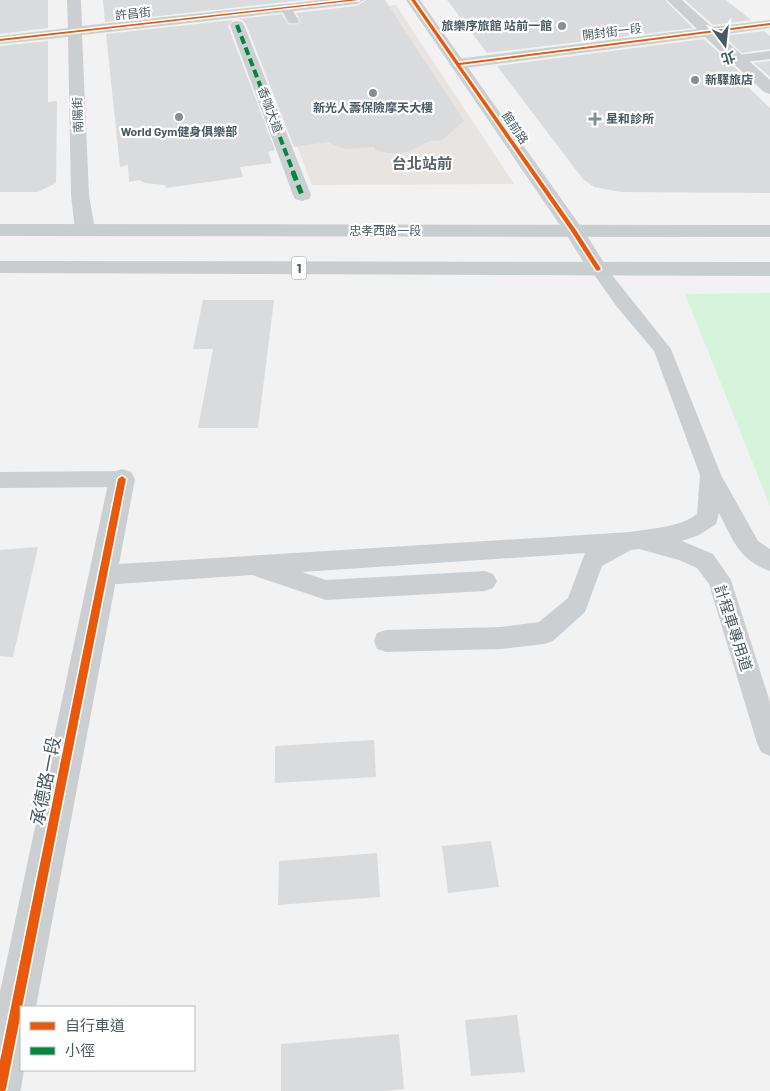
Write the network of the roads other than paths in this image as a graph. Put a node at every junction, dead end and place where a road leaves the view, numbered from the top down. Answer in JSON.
{"nodes":[{"id":1,"x":74,"y":0,"type":"edge"},
{"id":2,"x":357,"y":0,"type":"edge"},
{"id":3,"x":413,"y":0,"type":"edge"},
{"id":4,"x":674,"y":0,"type":"edge"},
{"id":5,"x":770,"y":24,"type":"edge"},
{"id":6,"x":237,"y":25,"type":"dead end"},
{"id":7,"x":75,"y":32,"type":"junction"},
{"id":8,"x":708,"y":32,"type":"junction"},
{"id":9,"x":0,"y":40,"type":"edge"},
{"id":10,"x":770,"y":55,"type":"edge"},
{"id":11,"x":738,"y":59,"type":"junction"},
{"id":12,"x":457,"y":64,"type":"junction"},
{"id":13,"x":770,"y":89,"type":"edge"},
{"id":14,"x":302,"y":195,"type":"dead end"},
{"id":15,"x":0,"y":230,"type":"edge"},
{"id":16,"x":85,"y":230,"type":"junction"},
{"id":17,"x":574,"y":231,"type":"junction"},
{"id":18,"x":770,"y":231,"type":"edge"},
{"id":19,"x":0,"y":267,"type":"edge"},
{"id":20,"x":598,"y":269,"type":"junction"},
{"id":21,"x":770,"y":270,"type":"edge"},
{"id":22,"x":711,"y":475,"type":"junction"},
{"id":23,"x":122,"y":479,"type":"joint"},
{"id":24,"x":0,"y":480,"type":"edge"},
{"id":25,"x":630,"y":540,"type":"junction"},
{"id":26,"x":770,"y":562,"type":"edge"},
{"id":27,"x":250,"y":564,"type":"junction"},
{"id":28,"x":102,"y":575,"type":"junction"},
{"id":29,"x":485,"y":581,"type":"dead end"},
{"id":30,"x":386,"y":641,"type":"dead end"},
{"id":31,"x":770,"y":743,"type":"edge"},
{"id":32,"x":0,"y":1089,"type":"edge"}],
"edges":[{"from":1,"to":7,"type":"street","name":"南陽街"},
{"from":2,"to":7,"type":"street","name":"許昌街"},
{"from":3,"to":12,"type":"street","name":"館前路"},
{"from":4,"to":8,"type":"street"},
{"from":5,"to":8,"type":"street","name":"開封街一段"},
{"from":6,"to":14,"type":"street","name":"香咖大道"},
{"from":7,"to":9,"type":"street","name":"許昌街"},
{"from":7,"to":16,"type":"street","name":"南陽街"},
{"from":8,"to":11,"type":"street"},
{"from":8,"to":12,"type":"street","name":"開封街一段"},
{"from":10,"to":11,"type":"lane"},
{"from":11,"to":13,"type":"street"},
{"from":12,"to":17,"type":"street","name":"館前路"},
{"from":15,"to":16,"type":"main road","name":"忠孝西路一段"},
{"from":16,"to":17,"type":"main road","name":"忠孝西路一段"},
{"from":17,"to":18,"type":"main road","name":"忠孝西路一段"},
{"from":17,"to":20,"type":"street","name":"館前路"},
{"from":19,"to":20,"type":"main road","number":"1"},
{"from":20,"to":21,"type":"main road","number":"1"},
{"from":20,"to":22,"type":"lane"},
{"from":22,"to":25,"type":"lane"},
{"from":22,"to":26,"type":"lane"},
{"from":23,"to":24,"type":"lane"},
{"from":23,"to":28,"type":"street","name":"承德路一段"},
{"from":25,"to":27,"type":"lane"},
{"from":25,"to":30,"type":"lane"},
{"from":25,"to":31,"type":"lane","name":"計程車專用道"},
{"from":27,"to":28,"type":"lane"},
{"from":27,"to":29,"type":"lane"},
{"from":28,"to":32,"type":"street","name":"承德路一段"}]}
